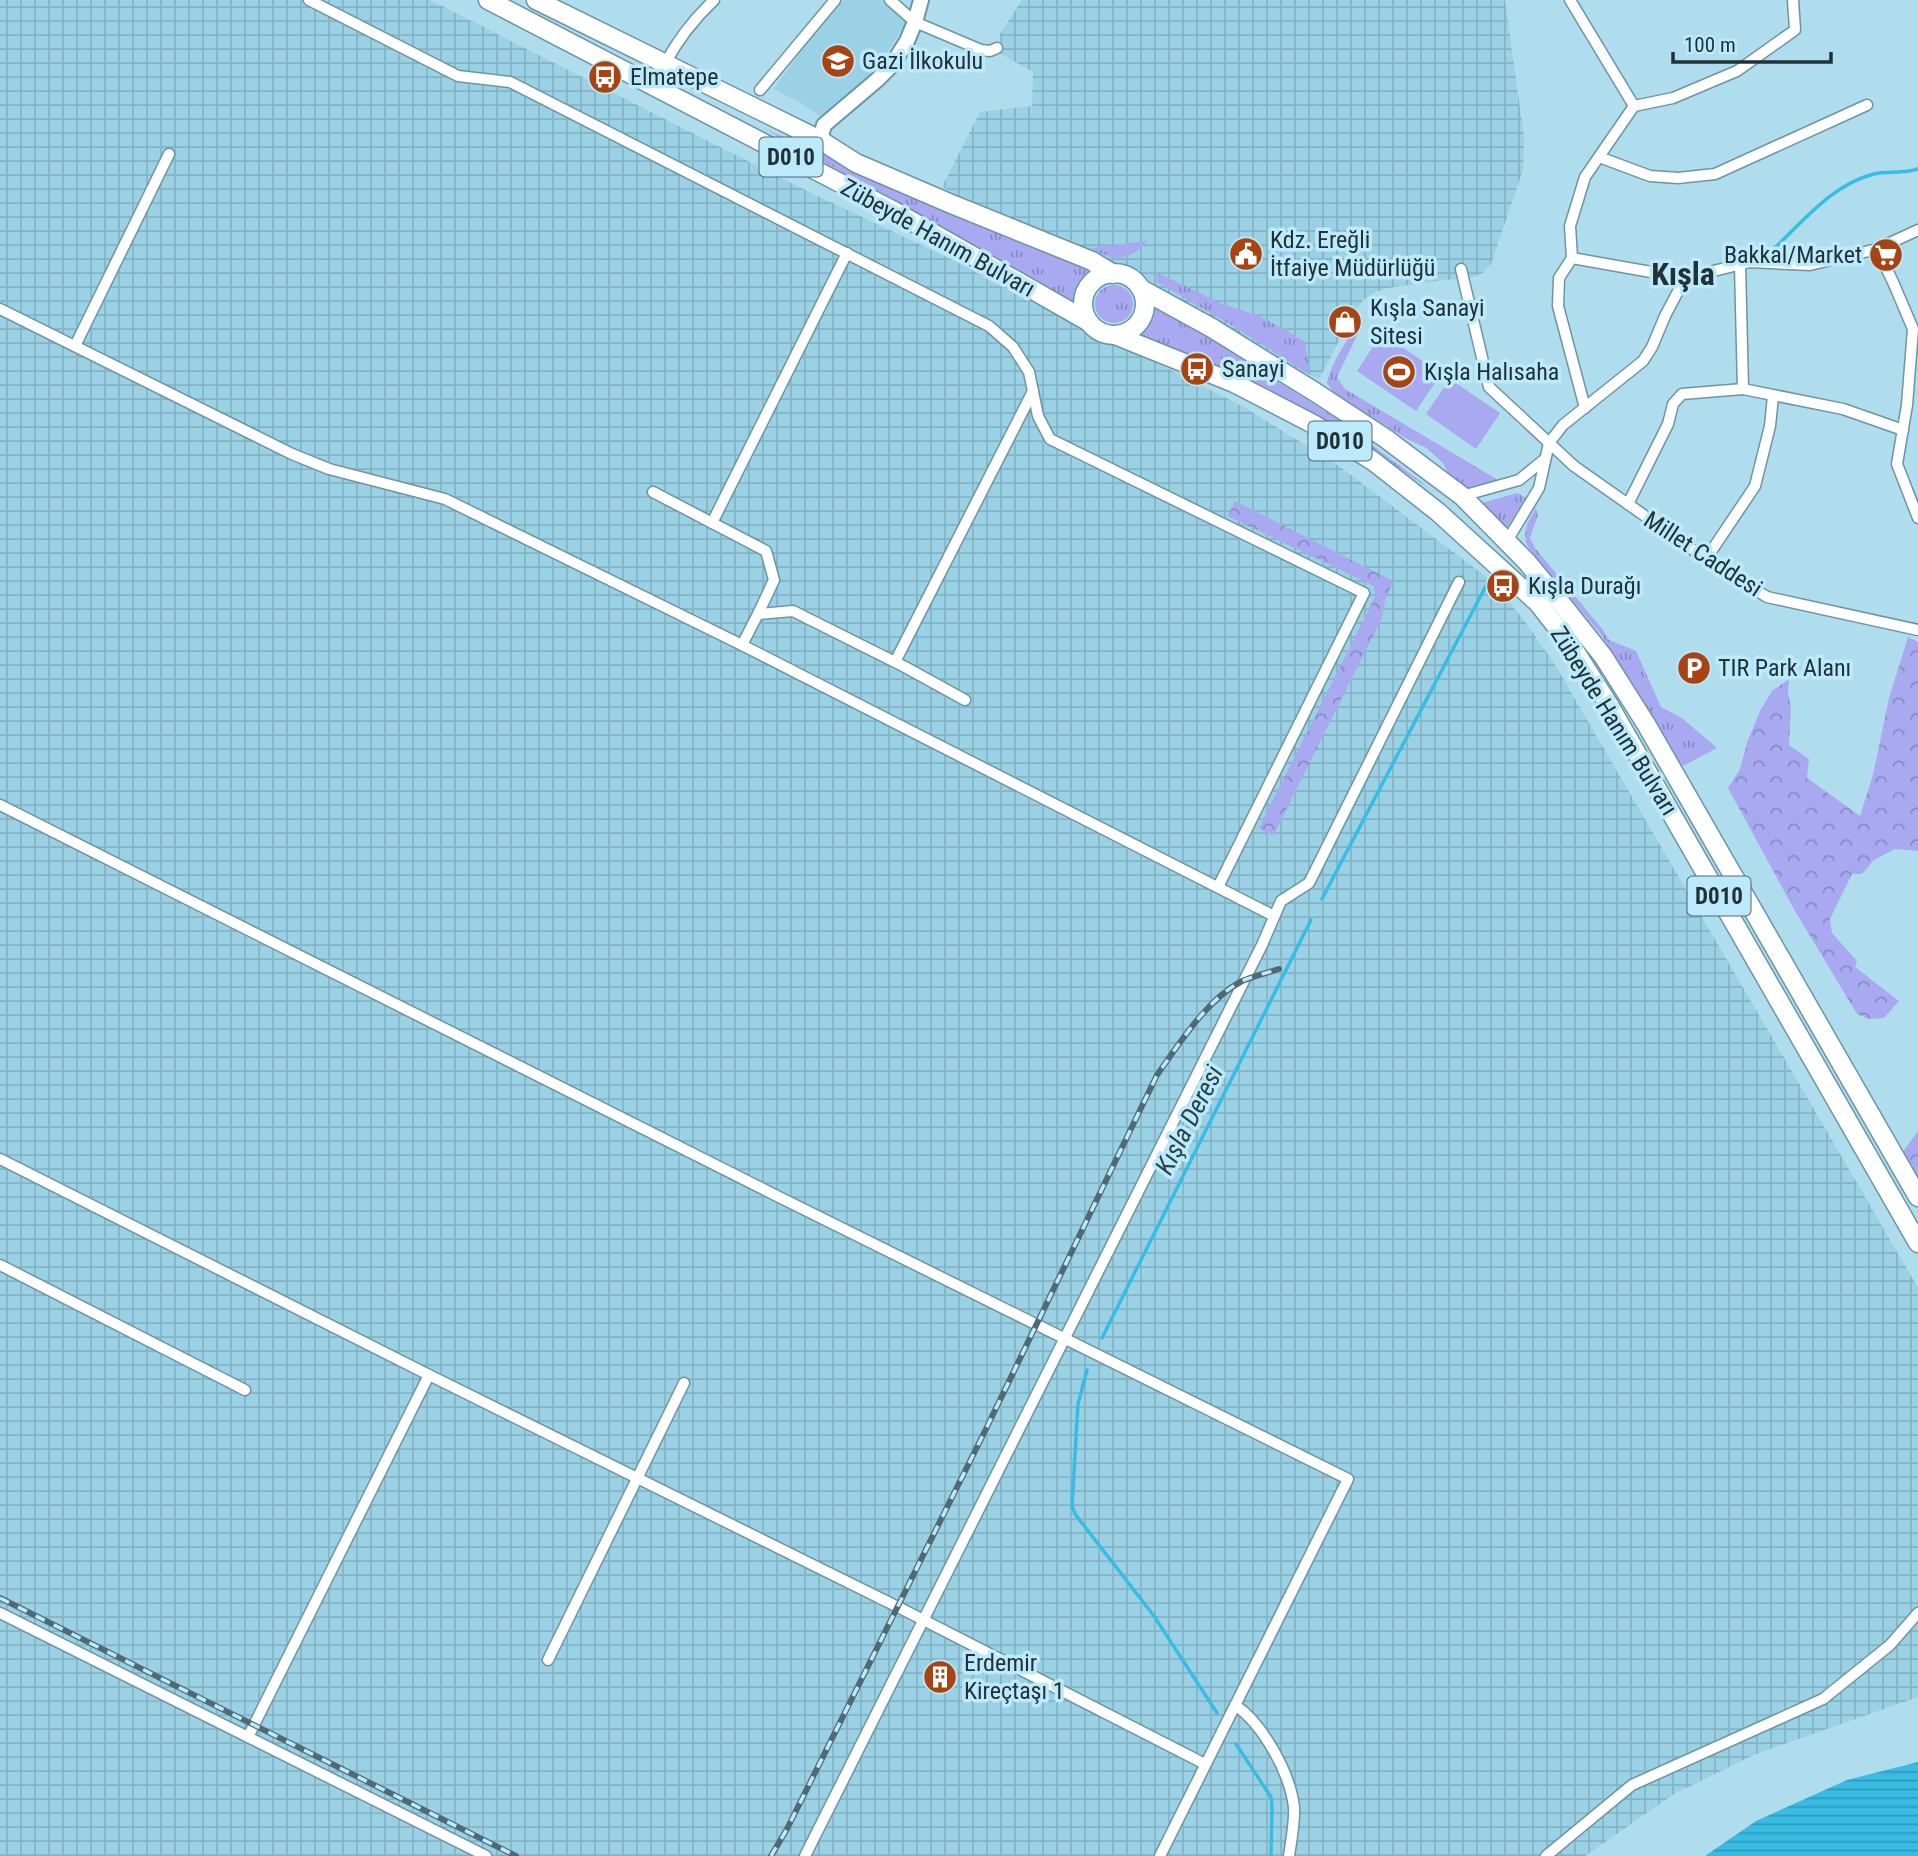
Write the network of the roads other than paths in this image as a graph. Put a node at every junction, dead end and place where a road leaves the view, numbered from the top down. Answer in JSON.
{"nodes":[{"id":1,"x":309,"y":0,"type":"edge"},
{"id":2,"x":488,"y":0,"type":"edge"},
{"id":3,"x":536,"y":0,"type":"edge"},
{"id":4,"x":714,"y":0,"type":"edge"},
{"id":5,"x":835,"y":0,"type":"edge"},
{"id":6,"x":890,"y":0,"type":"edge"},
{"id":7,"x":920,"y":0,"type":"edge"},
{"id":8,"x":1570,"y":0,"type":"edge"},
{"id":9,"x":1793,"y":0,"type":"edge"},
{"id":10,"x":915,"y":22,"type":"junction"},
{"id":11,"x":997,"y":48,"type":"dead end"},
{"id":12,"x":665,"y":64,"type":"junction"},
{"id":13,"x":760,"y":90,"type":"dead end"},
{"id":14,"x":1867,"y":104,"type":"dead end"},
{"id":15,"x":1634,"y":106,"type":"junction"},
{"id":16,"x":820,"y":140,"type":"junction"},
{"id":17,"x":169,"y":154,"type":"dead end"},
{"id":18,"x":1599,"y":157,"type":"junction"},
{"id":19,"x":1918,"y":230,"type":"edge"},
{"id":20,"x":1877,"y":249,"type":"junction"},
{"id":21,"x":847,"y":253,"type":"junction"},
{"id":22,"x":1572,"y":258,"type":"junction"},
{"id":23,"x":1740,"y":265,"type":"junction"},
{"id":24,"x":1461,"y":270,"type":"dead end"},
{"id":25,"x":1113,"y":274,"type":"junction"},
{"id":26,"x":1685,"y":278,"type":"junction"},
{"id":27,"x":1141,"y":289,"type":"junction"},
{"id":28,"x":0,"y":309,"type":"edge"},
{"id":29,"x":1089,"y":322,"type":"junction"},
{"id":30,"x":1115,"y":335,"type":"junction"},
{"id":31,"x":75,"y":346,"type":"junction"},
{"id":32,"x":1743,"y":389,"type":"junction"},
{"id":33,"x":1032,"y":391,"type":"junction"},
{"id":34,"x":1773,"y":396,"type":"junction"},
{"id":35,"x":1585,"y":408,"type":"junction"},
{"id":36,"x":1903,"y":430,"type":"junction"},
{"id":37,"x":1549,"y":443,"type":"junction"},
{"id":38,"x":1545,"y":459,"type":"junction"},
{"id":39,"x":653,"y":492,"type":"dead end"},
{"id":40,"x":1462,"y":496,"type":"junction"},
{"id":41,"x":1628,"y":504,"type":"junction"},
{"id":42,"x":1918,"y":517,"type":"edge"},
{"id":43,"x":712,"y":523,"type":"junction"},
{"id":44,"x":1507,"y":541,"type":"junction"},
{"id":45,"x":1706,"y":559,"type":"junction"},
{"id":46,"x":1459,"y":582,"type":"dead end"},
{"id":47,"x":758,"y":614,"type":"junction"},
{"id":48,"x":1918,"y":630,"type":"edge"},
{"id":49,"x":742,"y":645,"type":"junction"},
{"id":50,"x":895,"y":662,"type":"junction"},
{"id":51,"x":965,"y":700,"type":"dead end"},
{"id":52,"x":0,"y":805,"type":"edge"},
{"id":53,"x":1218,"y":887,"type":"junction"},
{"id":54,"x":1275,"y":916,"type":"junction"},
{"id":55,"x":0,"y":1159,"type":"edge"},
{"id":56,"x":1918,"y":1197,"type":"edge"},
{"id":57,"x":1918,"y":1243,"type":"edge"},
{"id":58,"x":0,"y":1265,"type":"edge"},
{"id":59,"x":1064,"y":1339,"type":"junction"},
{"id":60,"x":429,"y":1375,"type":"junction"},
{"id":61,"x":684,"y":1383,"type":"dead end"},
{"id":62,"x":245,"y":1390,"type":"dead end"},
{"id":63,"x":638,"y":1478,"type":"junction"},
{"id":64,"x":0,"y":1613,"type":"edge"},
{"id":65,"x":1918,"y":1613,"type":"edge"},
{"id":66,"x":924,"y":1620,"type":"junction"},
{"id":67,"x":548,"y":1660,"type":"dead end"},
{"id":68,"x":1235,"y":1705,"type":"junction"},
{"id":69,"x":248,"y":1737,"type":"junction"},
{"id":70,"x":1205,"y":1764,"type":"junction"},
{"id":71,"x":486,"y":1856,"type":"edge"},
{"id":72,"x":805,"y":1856,"type":"edge"},
{"id":73,"x":1160,"y":1856,"type":"edge"},
{"id":74,"x":1289,"y":1856,"type":"edge"},
{"id":75,"x":1546,"y":1856,"type":"edge"}],
"edges":[{"from":1,"to":21,"type":"street"},
{"from":2,"to":29,"type":"highway","name":"Zübeyde Hanım Bulvarı","number":"D010"},
{"from":3,"to":12,"type":"highway","name":"Zübeyde Hanım Bulvarı","number":"D010"},
{"from":4,"to":12,"type":"street"},
{"from":5,"to":13,"type":"street"},
{"from":6,"to":10,"type":"street"},
{"from":7,"to":10,"type":"street"},
{"from":8,"to":15,"type":"street"},
{"from":9,"to":15,"type":"street"},
{"from":10,"to":11,"type":"street"},
{"from":10,"to":16,"type":"street"},
{"from":12,"to":16,"type":"highway","name":"Zübeyde Hanım Bulvarı","number":"D010"},
{"from":14,"to":18,"type":"street"},
{"from":15,"to":18,"type":"street"},
{"from":16,"to":25,"type":"highway","name":"Zübeyde Hanım Bulvarı","number":"D010"},
{"from":17,"to":31,"type":"street"},
{"from":18,"to":22,"type":"street"},
{"from":19,"to":20,"type":"street"},
{"from":20,"to":23,"type":"street"},
{"from":20,"to":36,"type":"street"},
{"from":21,"to":33,"type":"street"},
{"from":21,"to":43,"type":"street"},
{"from":22,"to":26,"type":"street"},
{"from":22,"to":35,"type":"street"},
{"from":23,"to":26,"type":"street"},
{"from":23,"to":32,"type":"street"},
{"from":24,"to":37,"type":"street","name":"Millet Caddesi"},
{"from":25,"to":27,"type":"highway","name":"Zübeyde Hanım Bulvarı","number":"D010"},
{"from":25,"to":29,"type":"highway"},
{"from":26,"to":35,"type":"street"},
{"from":27,"to":30,"type":"highway"},
{"from":27,"to":40,"type":"highway","name":"Zübeyde Hanım Bulvarı","number":"D010"},
{"from":28,"to":31,"type":"street"},
{"from":29,"to":30,"type":"highway","name":"Zübeyde Hanım Bulvarı","number":"D010"},
{"from":30,"to":57,"type":"highway","name":"Zübeyde Hanım Bulvarı","number":"D010"},
{"from":31,"to":49,"type":"street"},
{"from":32,"to":34,"type":"street"},
{"from":32,"to":41,"type":"street"},
{"from":33,"to":50,"type":"street"},
{"from":33,"to":53,"type":"street"},
{"from":34,"to":36,"type":"street"},
{"from":34,"to":45,"type":"street"},
{"from":35,"to":37,"type":"street"},
{"from":36,"to":42,"type":"street"},
{"from":37,"to":38,"type":"street"},
{"from":37,"to":41,"type":"street","name":"Millet Caddesi"},
{"from":38,"to":40,"type":"street"},
{"from":38,"to":44,"type":"street"},
{"from":39,"to":43,"type":"street"},
{"from":40,"to":44,"type":"highway","name":"Zübeyde Hanım Bulvarı","number":"D010"},
{"from":41,"to":45,"type":"street","name":"Millet Caddesi"},
{"from":43,"to":47,"type":"street"},
{"from":44,"to":56,"type":"highway","name":"Zübeyde Hanım Bulvarı","number":"D010"},
{"from":45,"to":48,"type":"street","name":"Millet Caddesi"},
{"from":46,"to":54,"type":"street"},
{"from":47,"to":49,"type":"street"},
{"from":47,"to":50,"type":"street"},
{"from":49,"to":53,"type":"street"},
{"from":50,"to":51,"type":"street"},
{"from":52,"to":59,"type":"street"},
{"from":53,"to":54,"type":"street"},
{"from":54,"to":59,"type":"street"},
{"from":55,"to":60,"type":"street"},
{"from":58,"to":62,"type":"street"},
{"from":59,"to":66,"type":"street"},
{"from":59,"to":68,"type":"street"},
{"from":60,"to":63,"type":"street"},
{"from":60,"to":69,"type":"street"},
{"from":61,"to":63,"type":"street"},
{"from":63,"to":66,"type":"street"},
{"from":63,"to":67,"type":"street"},
{"from":64,"to":69,"type":"street"},
{"from":65,"to":75,"type":"street"},
{"from":66,"to":70,"type":"street"},
{"from":66,"to":72,"type":"street"},
{"from":68,"to":70,"type":"street"},
{"from":68,"to":74,"type":"street"},
{"from":69,"to":71,"type":"street"},
{"from":70,"to":73,"type":"street"}]}
